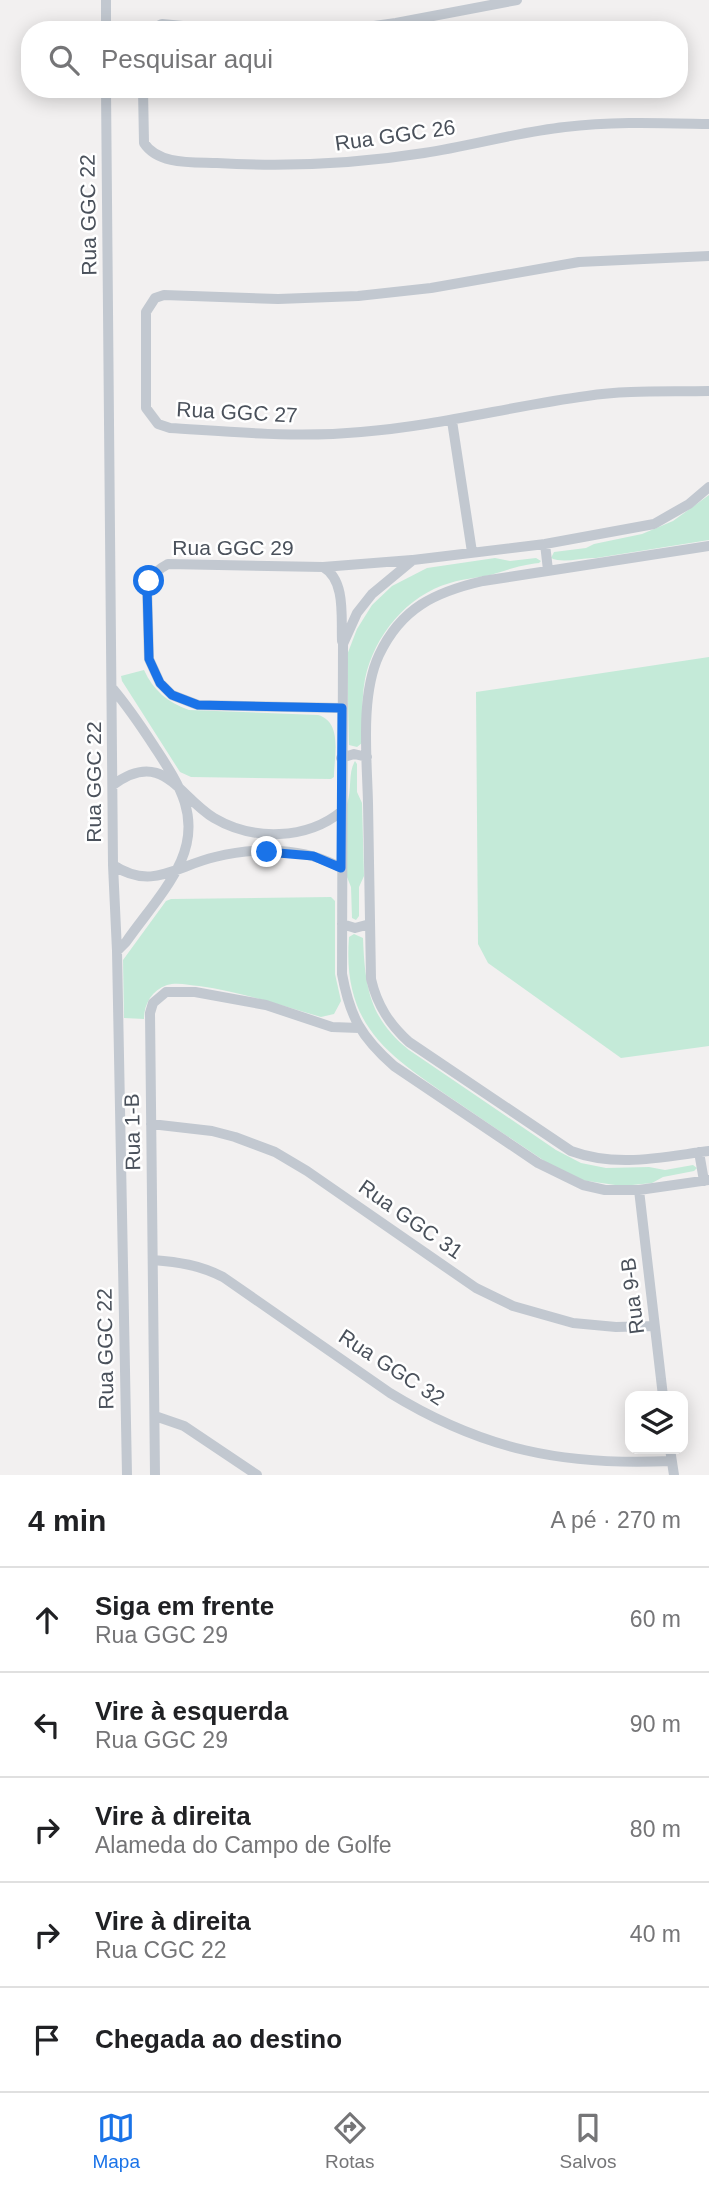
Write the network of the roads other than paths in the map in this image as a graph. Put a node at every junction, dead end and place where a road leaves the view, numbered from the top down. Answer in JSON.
{"nodes":[{"id":1,"x":106,"y":0,"type":"edge"},
{"id":2,"x":517,"y":0,"type":"edge"},
{"id":3,"x":106,"y":21,"type":"edge"},
{"id":4,"x":407,"y":21,"type":"edge"},
{"id":5,"x":106,"y":98,"type":"edge"},
{"id":6,"x":143,"y":98,"type":"edge"},
{"id":7,"x":709,"y":124,"type":"edge"},
{"id":8,"x":709,"y":256,"type":"edge"},
{"id":9,"x":709,"y":391,"type":"edge"},
{"id":10,"x":452,"y":421,"type":"junction"},
{"id":11,"x":709,"y":486,"type":"edge"},
{"id":12,"x":545,"y":544,"type":"junction"},
{"id":13,"x":709,"y":546,"type":"edge"},
{"id":14,"x":472,"y":552,"type":"junction"},
{"id":15,"x":413,"y":560,"type":"junction"},
{"id":16,"x":323,"y":567,"type":"junction"},
{"id":17,"x":548,"y":570,"type":"junction"},
{"id":18,"x":343,"y":644,"type":"junction"},
{"id":19,"x":113,"y":689,"type":"junction"},
{"id":20,"x":342,"y":708,"type":"junction"},
{"id":21,"x":367,"y":757,"type":"junction"},
{"id":22,"x":341,"y":758,"type":"junction"},
{"id":23,"x":113,"y":785,"type":"junction"},
{"id":24,"x":180,"y":787,"type":"junction"},
{"id":25,"x":342,"y":811,"type":"junction"},
{"id":26,"x":113,"y":865,"type":"junction"},
{"id":27,"x":341,"y":868,"type":"junction"},
{"id":28,"x":176,"y":870,"type":"junction"},
{"id":29,"x":342,"y":924,"type":"junction"},
{"id":30,"x":370,"y":924,"type":"junction"},
{"id":31,"x":117,"y":951,"type":"junction"},
{"id":32,"x":359,"y":1028,"type":"junction"},
{"id":33,"x":151,"y":1124,"type":"junction"},
{"id":34,"x":704,"y":1152,"type":"edge"},
{"id":35,"x":706,"y":1180,"type":"edge"},
{"id":36,"x":639,"y":1190,"type":"junction"},
{"id":37,"x":153,"y":1260,"type":"junction"},
{"id":38,"x":654,"y":1326,"type":"junction"},
{"id":39,"x":662,"y":1391,"type":"edge"},
{"id":40,"x":155,"y":1416,"type":"junction"},
{"id":41,"x":671,"y":1455,"type":"edge"},
{"id":42,"x":127,"y":1475,"type":"edge"},
{"id":43,"x":155,"y":1475,"type":"edge"},
{"id":44,"x":257,"y":1475,"type":"edge"},
{"id":45,"x":674,"y":1475,"type":"edge"}],
"edges":[{"from":1,"to":3,"type":"street"},
{"from":2,"to":4,"type":"street"},
{"from":5,"to":19,"type":"street","name":"Rua GGC 22"},
{"from":6,"to":7,"type":"street","name":"Rua GGC 26"},
{"from":8,"to":10,"type":"street","name":"Rua GGC 27"},
{"from":9,"to":10,"type":"street","name":"Rua GGC 27"},
{"from":10,"to":14,"type":"street"},
{"from":11,"to":12,"type":"street","name":"Rua GGC 29"},
{"from":12,"to":14,"type":"street","name":"Rua GGC 29"},
{"from":12,"to":17,"type":"street"},
{"from":13,"to":17,"type":"street"},
{"from":14,"to":15,"type":"street","name":"Rua GGC 29"},
{"from":15,"to":16,"type":"street","name":"Rua GGC 29"},
{"from":15,"to":18,"type":"street"},
{"from":16,"to":18,"type":"street","name":"Rua GGC 29"},
{"from":16,"to":20,"type":"street","name":"Rua GGC 29"},
{"from":17,"to":21,"type":"street"},
{"from":18,"to":20,"type":"street","name":"Rua GGC 29"},
{"from":19,"to":23,"type":"street","name":"Rua GGC 22"},
{"from":19,"to":24,"type":"street"},
{"from":20,"to":22,"type":"street","name":"Rua GGC 29"},
{"from":21,"to":22,"type":"street"},
{"from":21,"to":30,"type":"street"},
{"from":22,"to":25,"type":"street","name":"Rua GGC 29"},
{"from":23,"to":24,"type":"street"},
{"from":23,"to":26,"type":"street","name":"Rua GGC 22"},
{"from":24,"to":25,"type":"street"},
{"from":24,"to":28,"type":"street"},
{"from":25,"to":27,"type":"street","name":"Rua GGC 29"},
{"from":26,"to":28,"type":"street"},
{"from":26,"to":31,"type":"street","name":"Rua GGC 22"},
{"from":27,"to":28,"type":"street"},
{"from":27,"to":29,"type":"street","name":"Rua GGC 29"},
{"from":28,"to":31,"type":"street"},
{"from":29,"to":30,"type":"street"},
{"from":29,"to":32,"type":"street","name":"Rua GGC 29"},
{"from":30,"to":34,"type":"street"},
{"from":31,"to":42,"type":"street","name":"Rua GGC 22"},
{"from":32,"to":33,"type":"street","name":"Rua 1-B"},
{"from":32,"to":36,"type":"street","name":"Rua GGC 29"},
{"from":33,"to":37,"type":"street","name":"Rua 1-B"},
{"from":33,"to":38,"type":"street","name":"Rua GGC 31"},
{"from":34,"to":35,"type":"street"},
{"from":35,"to":36,"type":"street","name":"Rua GGC 29"},
{"from":36,"to":38,"type":"street","name":"Rua 9-B"},
{"from":37,"to":40,"type":"street","name":"Rua 1-B"},
{"from":37,"to":41,"type":"street","name":"Rua GGC 32"},
{"from":38,"to":39,"type":"street","name":"Rua 9-B"},
{"from":40,"to":43,"type":"street","name":"Rua 1-B"},
{"from":40,"to":44,"type":"street"},
{"from":41,"to":45,"type":"street"}]}
